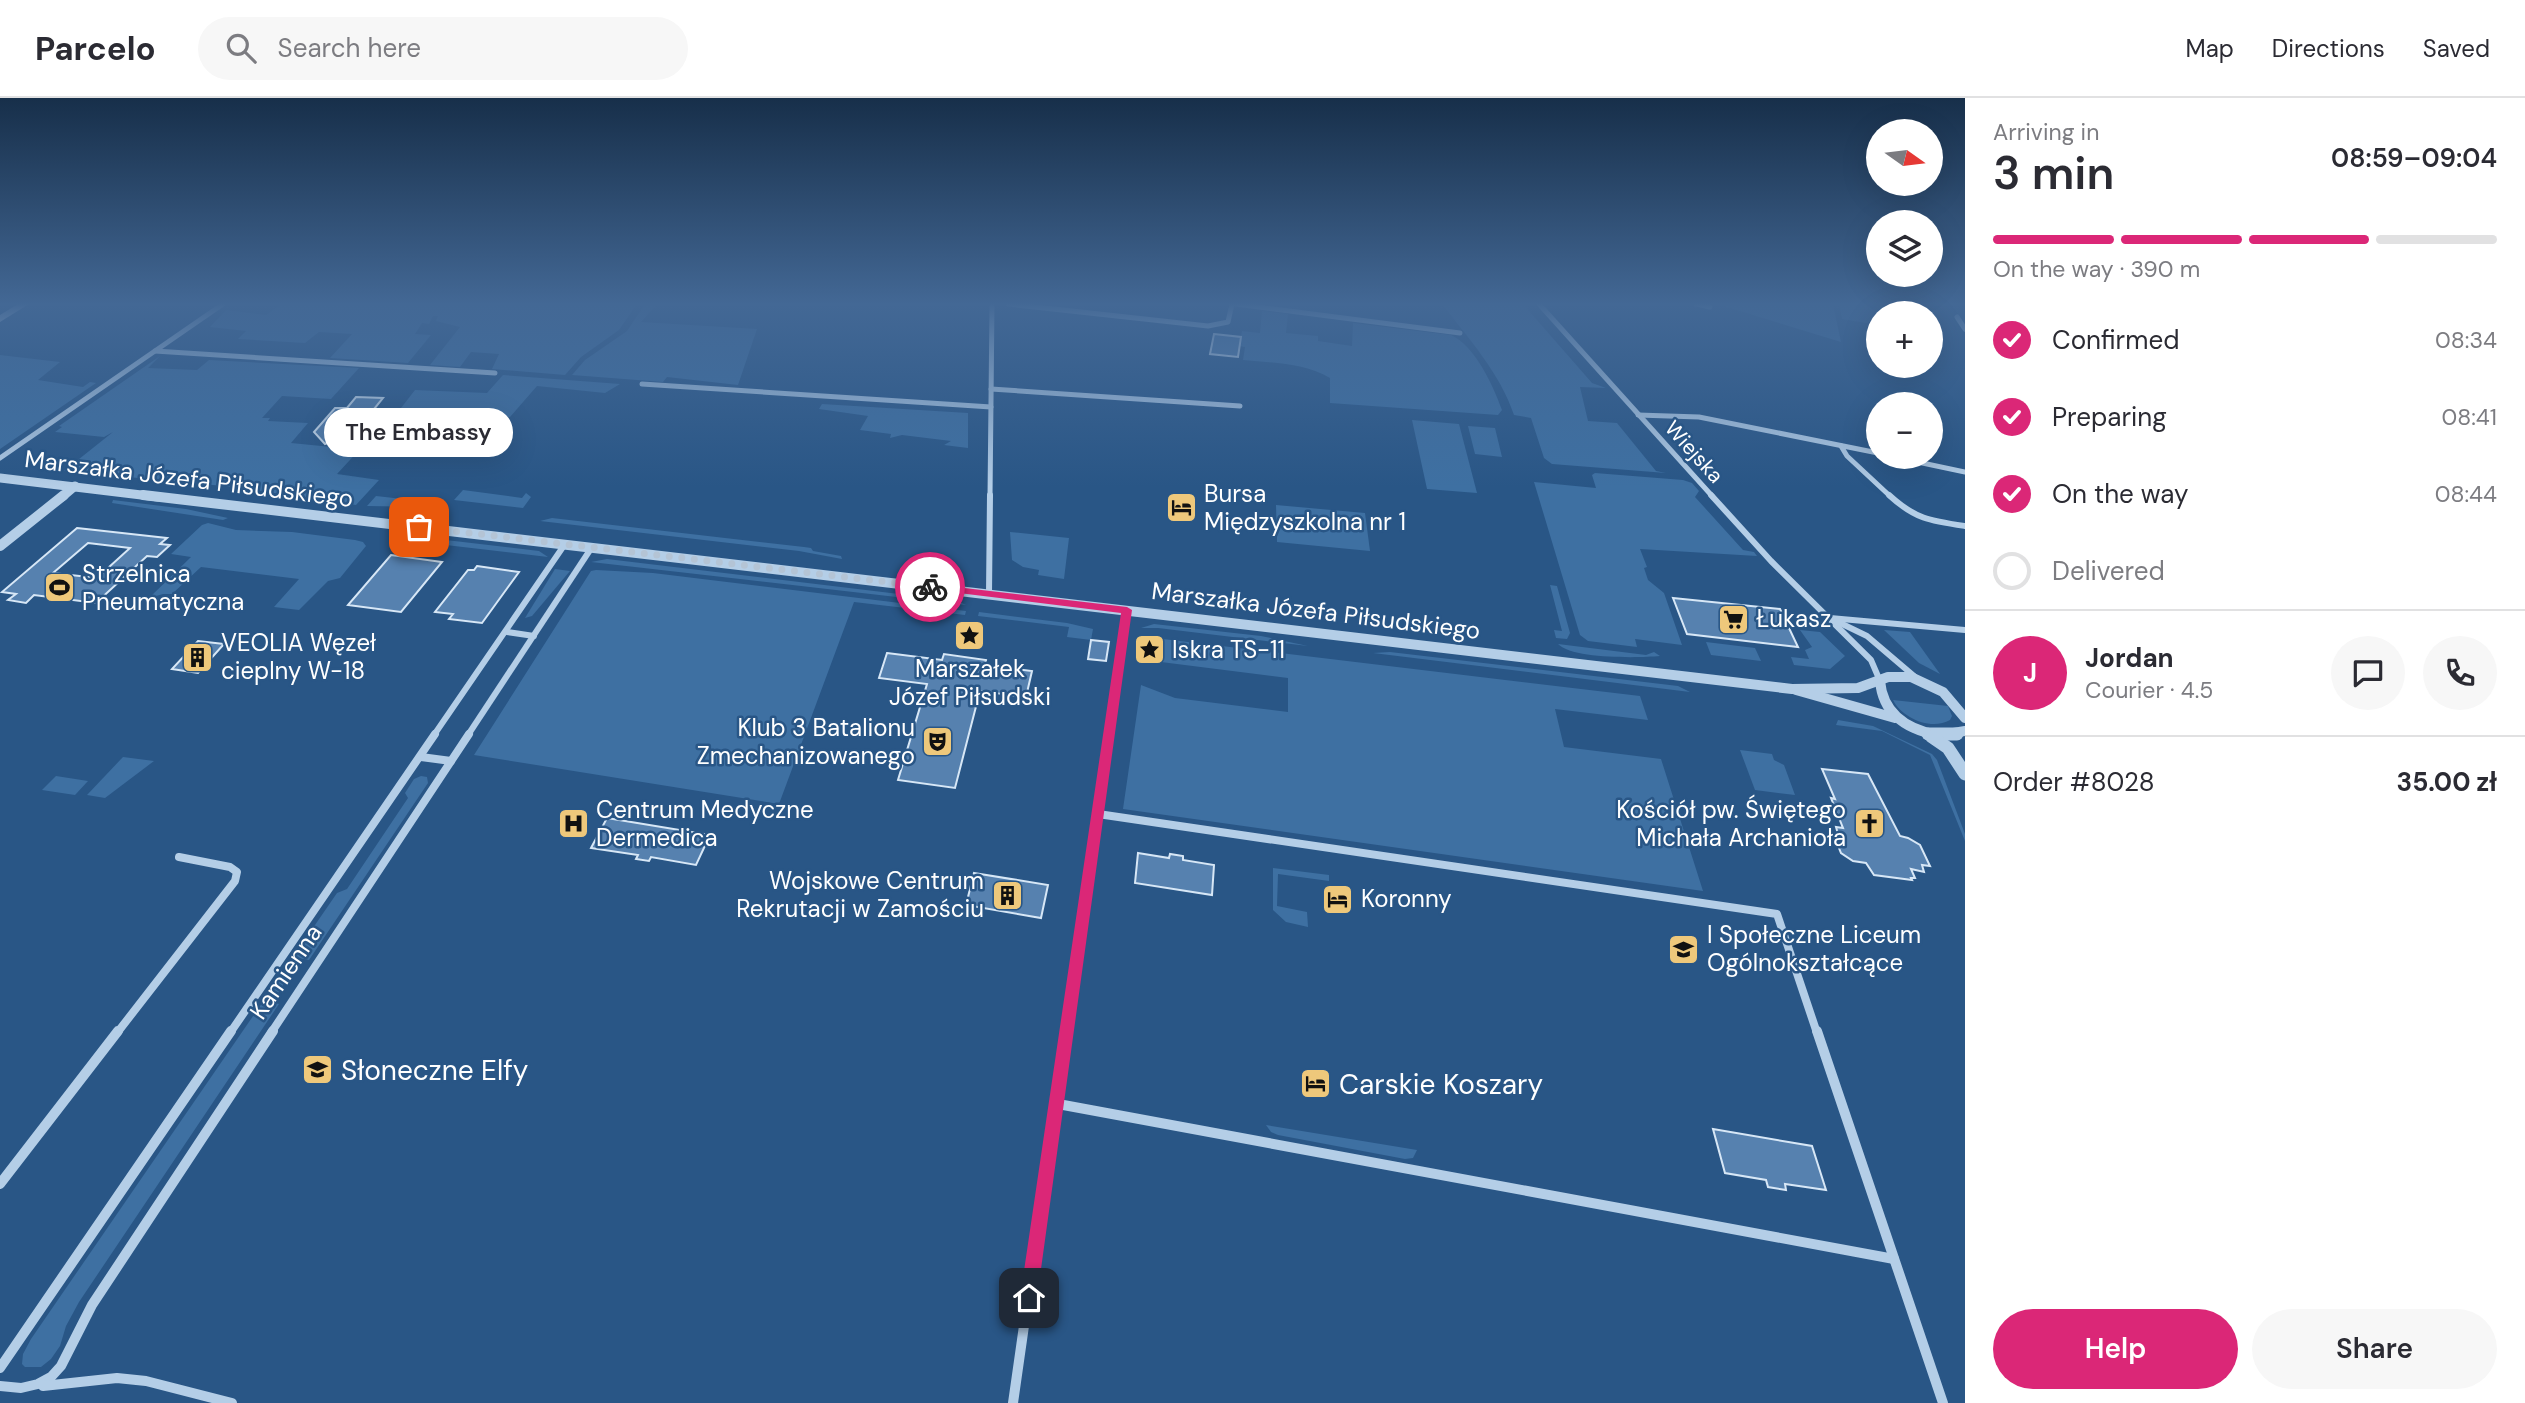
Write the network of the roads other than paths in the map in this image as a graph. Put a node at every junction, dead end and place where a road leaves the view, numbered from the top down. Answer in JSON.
{"nodes":[{"id":1,"x":135,"y":365,"type":"edge"},
{"id":2,"x":370,"y":365,"type":"edge"},
{"id":3,"x":991,"y":365,"type":"edge"},
{"id":4,"x":1593,"y":365,"type":"edge"},
{"id":5,"x":495,"y":373,"type":"dead end"},
{"id":6,"x":642,"y":384,"type":"dead end"},
{"id":7,"x":991,"y":390,"type":"junction"},
{"id":8,"x":1240,"y":406,"type":"dead end"},
{"id":9,"x":991,"y":407,"type":"junction"},
{"id":10,"x":1638,"y":415,"type":"junction"},
{"id":11,"x":1841,"y":446,"type":"junction"},
{"id":12,"x":1866,"y":451,"type":"edge"},
{"id":13,"x":0,"y":458,"type":"edge"},
{"id":14,"x":1943,"y":467,"type":"edge"},
{"id":15,"x":1965,"y":472,"type":"edge"},
{"id":16,"x":0,"y":478,"type":"edge"},
{"id":17,"x":75,"y":486,"type":"junction"},
{"id":18,"x":1965,"y":526,"type":"edge"},
{"id":19,"x":565,"y":544,"type":"junction"},
{"id":20,"x":0,"y":546,"type":"edge"},
{"id":21,"x":592,"y":547,"type":"junction"},
{"id":22,"x":989,"y":594,"type":"junction"},
{"id":23,"x":1127,"y":610,"type":"junction"},
{"id":24,"x":1829,"y":618,"type":"junction"},
{"id":25,"x":1965,"y":629,"type":"edge"},
{"id":26,"x":507,"y":632,"type":"junction"},
{"id":27,"x":534,"y":636,"type":"junction"},
{"id":28,"x":1880,"y":681,"type":"junction"},
{"id":29,"x":1927,"y":683,"type":"junction"},
{"id":30,"x":1792,"y":689,"type":"junction"},
{"id":31,"x":1965,"y":700,"type":"edge"},
{"id":32,"x":1965,"y":718,"type":"edge"},
{"id":33,"x":1900,"y":720,"type":"junction"},
{"id":34,"x":1965,"y":731,"type":"edge"},
{"id":35,"x":1926,"y":733,"type":"junction"},
{"id":36,"x":421,"y":757,"type":"junction"},
{"id":37,"x":451,"y":761,"type":"junction"},
{"id":38,"x":1965,"y":774,"type":"edge"},
{"id":39,"x":1098,"y":814,"type":"junction"},
{"id":40,"x":179,"y":857,"type":"dead end"},
{"id":41,"x":1058,"y":1104,"type":"junction"},
{"id":42,"x":0,"y":1184,"type":"edge"},
{"id":43,"x":1894,"y":1259,"type":"junction"},
{"id":44,"x":0,"y":1368,"type":"edge"},
{"id":45,"x":38,"y":1386,"type":"junction"},
{"id":46,"x":0,"y":1387,"type":"edge"},
{"id":47,"x":232,"y":1403,"type":"edge"},
{"id":48,"x":1013,"y":1403,"type":"edge"},
{"id":49,"x":1943,"y":1403,"type":"edge"}],
"edges":[{"from":1,"to":13,"type":"street"},
{"from":2,"to":5,"type":"street"},
{"from":3,"to":7,"type":"street"},
{"from":4,"to":10,"type":"street","name":"Wiejska"},
{"from":6,"to":9,"type":"street"},
{"from":7,"to":8,"type":"street"},
{"from":7,"to":9,"type":"street"},
{"from":9,"to":22,"type":"street"},
{"from":10,"to":11,"type":"street"},
{"from":10,"to":24,"type":"street","name":"Wiejska"},
{"from":11,"to":12,"type":"street"},
{"from":11,"to":18,"type":"street"},
{"from":14,"to":15,"type":"street"},
{"from":16,"to":17,"type":"street","name":"Marszałka Józefa Piłsudskiego"},
{"from":17,"to":19,"type":"street","name":"Marszałka Józefa Piłsudskiego"},
{"from":17,"to":20,"type":"street"},
{"from":19,"to":21,"type":"street","name":"Marszałka Józefa Piłsudskiego"},
{"from":19,"to":26,"type":"street","name":"Kamienna"},
{"from":21,"to":22,"type":"street","name":"Marszałka Józefa Piłsudskiego"},
{"from":21,"to":27,"type":"street","name":"Kamienna"},
{"from":22,"to":23,"type":"street","name":"Marszałka Józefa Piłsudskiego"},
{"from":23,"to":30,"type":"street","name":"Marszałka Józefa Piłsudskiego"},
{"from":23,"to":39,"type":"street"},
{"from":24,"to":25,"type":"street"},
{"from":24,"to":28,"type":"street","name":"Wiejska"},
{"from":24,"to":29,"type":"street","name":"Wiejska"},
{"from":26,"to":27,"type":"street"},
{"from":26,"to":36,"type":"street","name":"Kamienna"},
{"from":27,"to":37,"type":"street","name":"Kamienna"},
{"from":28,"to":29,"type":"street","name":"Marszałka Józefa Piłsudskiego"},
{"from":28,"to":30,"type":"street","name":"Marszałka Józefa Piłsudskiego"},
{"from":28,"to":33,"type":"street"},
{"from":29,"to":31,"type":"street"},
{"from":29,"to":32,"type":"street"},
{"from":30,"to":33,"type":"street","name":"Marszałka Józefa Piłsudskiego"},
{"from":33,"to":35,"type":"street","name":"Marszałka Józefa Piłsudskiego"},
{"from":34,"to":35,"type":"street"},
{"from":35,"to":38,"type":"street","name":"Marszałka Józefa Piłsudskiego"},
{"from":36,"to":37,"type":"street"},
{"from":36,"to":44,"type":"street","name":"Kamienna"},
{"from":37,"to":45,"type":"street","name":"Kamienna"},
{"from":39,"to":41,"type":"street"},
{"from":39,"to":43,"type":"street"},
{"from":40,"to":42,"type":"street"},
{"from":41,"to":43,"type":"street"},
{"from":41,"to":48,"type":"street"},
{"from":43,"to":49,"type":"street"},
{"from":45,"to":46,"type":"street"},
{"from":45,"to":47,"type":"street"}]}
